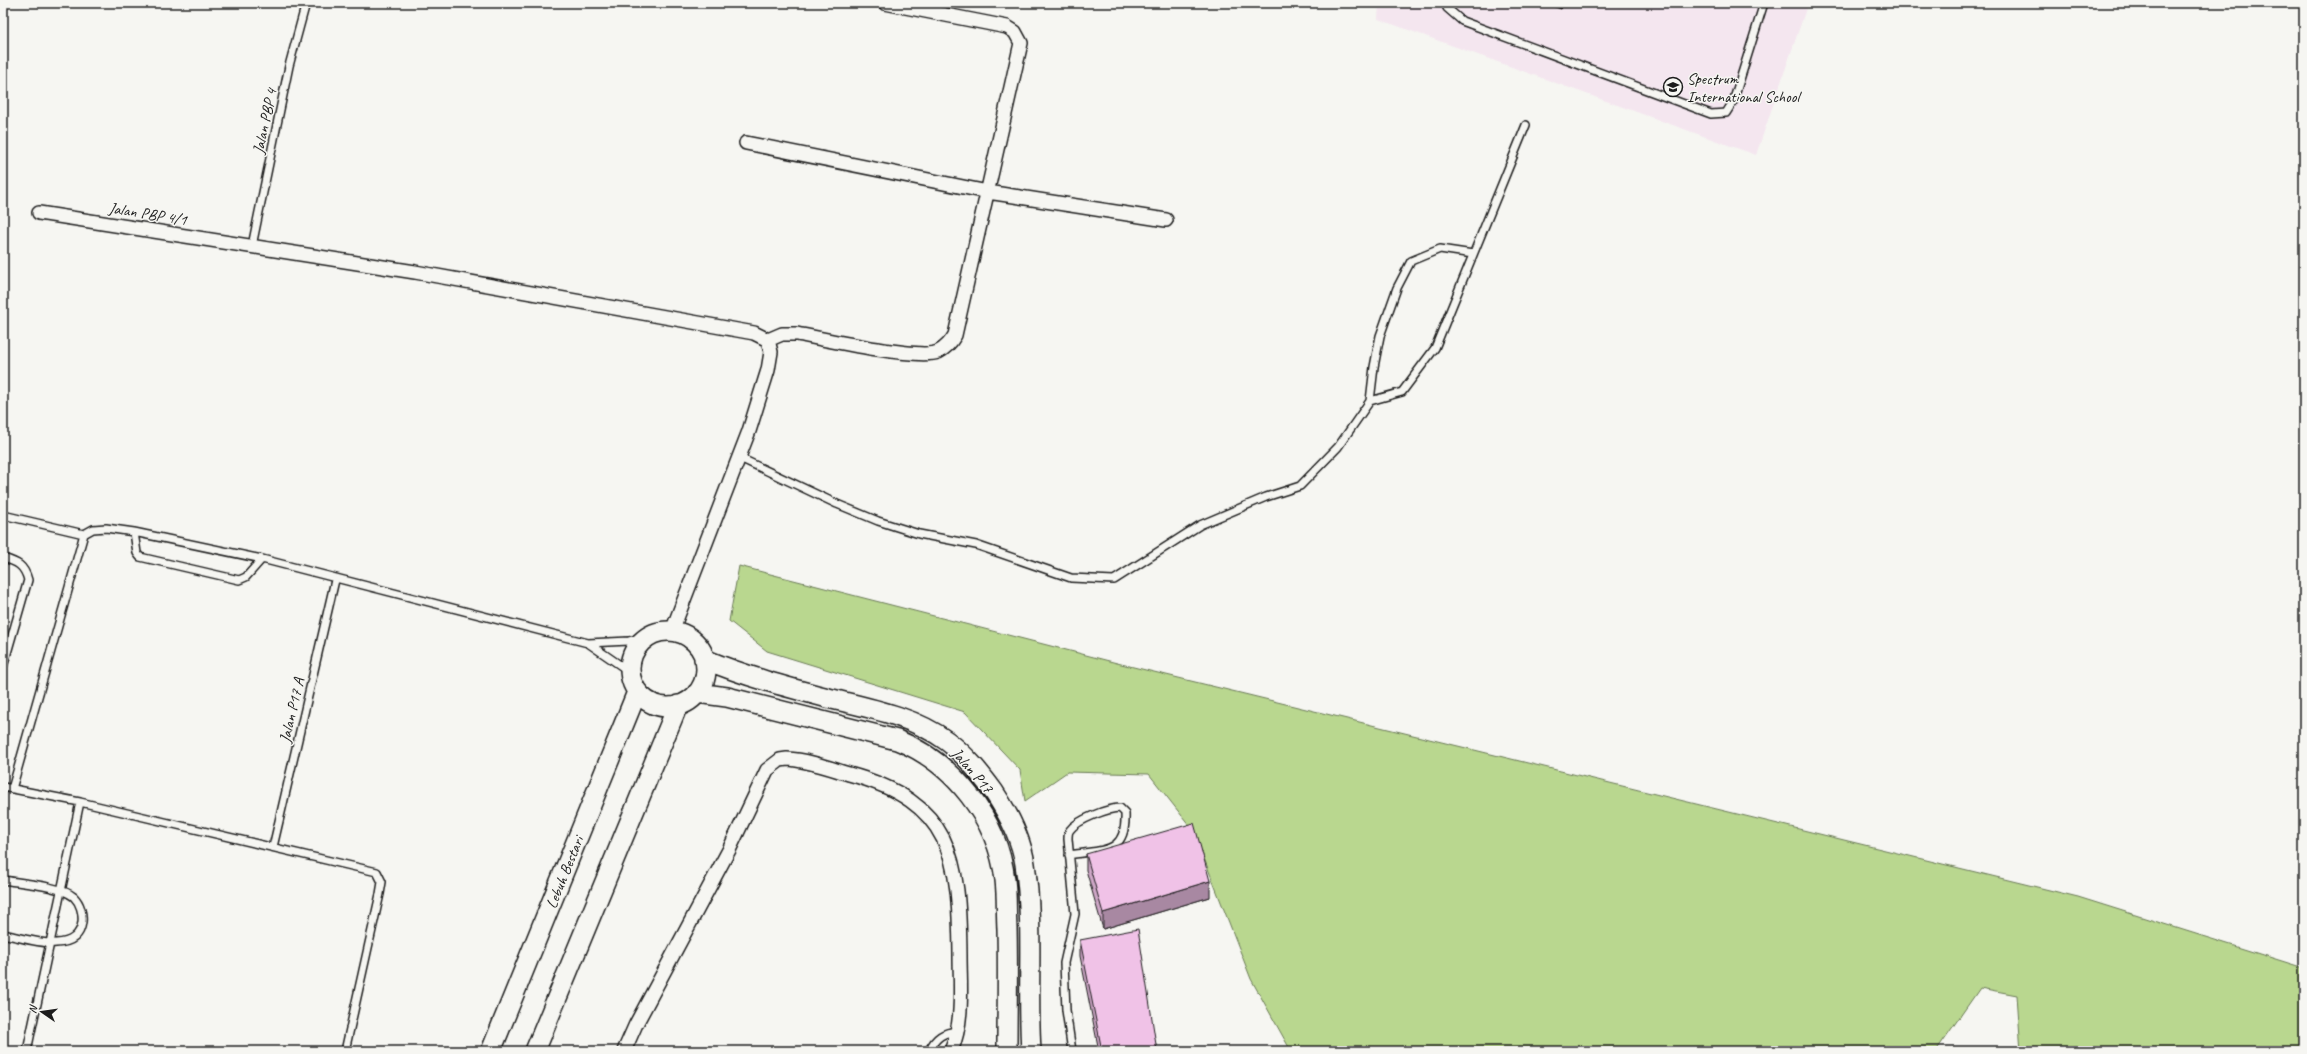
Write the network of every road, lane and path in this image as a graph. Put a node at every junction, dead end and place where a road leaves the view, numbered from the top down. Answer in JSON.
{"nodes":[{"id":1,"x":306,"y":3,"type":"edge"},
{"id":2,"x":885,"y":3,"type":"edge"},
{"id":3,"x":1447,"y":3,"type":"edge"},
{"id":4,"x":1764,"y":3,"type":"edge"},
{"id":5,"x":1526,"y":125,"type":"dead end"},
{"id":6,"x":746,"y":143,"type":"dead end"},
{"id":7,"x":988,"y":192,"type":"junction"},
{"id":8,"x":39,"y":214,"type":"dead end"},
{"id":9,"x":1166,"y":220,"type":"dead end"},
{"id":10,"x":252,"y":246,"type":"junction"},
{"id":11,"x":1473,"y":254,"type":"junction"},
{"id":12,"x":768,"y":340,"type":"junction"},
{"id":13,"x":1370,"y":401,"type":"junction"},
{"id":14,"x":738,"y":457,"type":"junction"},
{"id":15,"x":3,"y":515,"type":"edge"},
{"id":16,"x":134,"y":532,"type":"junction"},
{"id":17,"x":84,"y":534,"type":"junction"},
{"id":18,"x":3,"y":558,"type":"edge"},
{"id":19,"x":262,"y":559,"type":"junction"},
{"id":20,"x":335,"y":580,"type":"junction"},
{"id":21,"x":672,"y":631,"type":"junction"},
{"id":22,"x":649,"y":636,"type":"junction"},
{"id":23,"x":588,"y":643,"type":"junction"},
{"id":24,"x":704,"y":659,"type":"junction"},
{"id":25,"x":3,"y":667,"type":"edge"},
{"id":26,"x":630,"y":672,"type":"junction"},
{"id":27,"x":638,"y":692,"type":"junction"},
{"id":28,"x":697,"y":693,"type":"junction"},
{"id":29,"x":678,"y":705,"type":"junction"},
{"id":30,"x":3,"y":787,"type":"edge"},
{"id":31,"x":12,"y":789,"type":"junction"},
{"id":32,"x":80,"y":802,"type":"junction"},
{"id":33,"x":273,"y":847,"type":"junction"},
{"id":34,"x":1069,"y":855,"type":"junction"},
{"id":35,"x":3,"y":880,"type":"edge"},
{"id":36,"x":60,"y":890,"type":"junction"},
{"id":37,"x":3,"y":934,"type":"edge"},
{"id":38,"x":50,"y":944,"type":"junction"},
{"id":39,"x":958,"y":1031,"type":"junction"},
{"id":40,"x":28,"y":1051,"type":"edge"},
{"id":41,"x":345,"y":1051,"type":"edge"},
{"id":42,"x":491,"y":1051,"type":"edge"},
{"id":43,"x":535,"y":1051,"type":"edge"},
{"id":44,"x":624,"y":1051,"type":"edge"},
{"id":45,"x":930,"y":1051,"type":"edge"},
{"id":46,"x":951,"y":1051,"type":"edge"},
{"id":47,"x":1007,"y":1051,"type":"edge"},
{"id":48,"x":1031,"y":1051,"type":"edge"},
{"id":49,"x":1072,"y":1051,"type":"edge"}],
"edges":[{"from":1,"to":10,"type":"lane","name":"Jalan PBP 4"},
{"from":2,"to":7,"type":"street"},
{"from":3,"to":4,"type":"lane"},
{"from":5,"to":11,"type":"lane"},
{"from":6,"to":7,"type":"street"},
{"from":7,"to":9,"type":"street"},
{"from":7,"to":12,"type":"street"},
{"from":8,"to":10,"type":"street","name":"Jalan PBP 4/1"},
{"from":10,"to":12,"type":"street","name":"Jalan PBP 4/1"},
{"from":11,"to":13,"type":"lane"},
{"from":11,"to":13,"type":"lane"},
{"from":12,"to":14,"type":"street"},
{"from":13,"to":14,"type":"lane"},
{"from":14,"to":21,"type":"street"},
{"from":15,"to":17,"type":"lane"},
{"from":16,"to":17,"type":"lane"},
{"from":16,"to":19,"type":"lane"},
{"from":16,"to":19,"type":"lane"},
{"from":17,"to":31,"type":"lane"},
{"from":18,"to":25,"type":"lane"},
{"from":19,"to":20,"type":"lane"},
{"from":20,"to":23,"type":"lane"},
{"from":20,"to":33,"type":"lane","name":"Jalan P17 A"},
{"from":21,"to":22,"type":"street"},
{"from":21,"to":24,"type":"street"},
{"from":22,"to":23,"type":"lane"},
{"from":22,"to":26,"type":"street"},
{"from":23,"to":26,"type":"lane"},
{"from":24,"to":28,"type":"street"},
{"from":24,"to":48,"type":"street","name":"Jalan P17"},
{"from":26,"to":27,"type":"street"},
{"from":27,"to":29,"type":"street"},
{"from":27,"to":42,"type":"street","name":"Lebuh Bestari"},
{"from":28,"to":29,"type":"street"},
{"from":28,"to":47,"type":"street","name":"Jalan P17"},
{"from":29,"to":43,"type":"street"},
{"from":30,"to":31,"type":"lane"},
{"from":31,"to":32,"type":"lane"},
{"from":32,"to":33,"type":"lane"},
{"from":32,"to":36,"type":"lane"},
{"from":33,"to":41,"type":"lane"},
{"from":34,"to":34,"type":"lane"},
{"from":34,"to":49,"type":"lane"},
{"from":35,"to":36,"type":"lane"},
{"from":36,"to":38,"type":"lane"},
{"from":36,"to":38,"type":"lane"},
{"from":37,"to":38,"type":"lane"},
{"from":38,"to":40,"type":"lane"},
{"from":39,"to":44,"type":"street"},
{"from":39,"to":45,"type":"lane"},
{"from":39,"to":46,"type":"street"}]}
